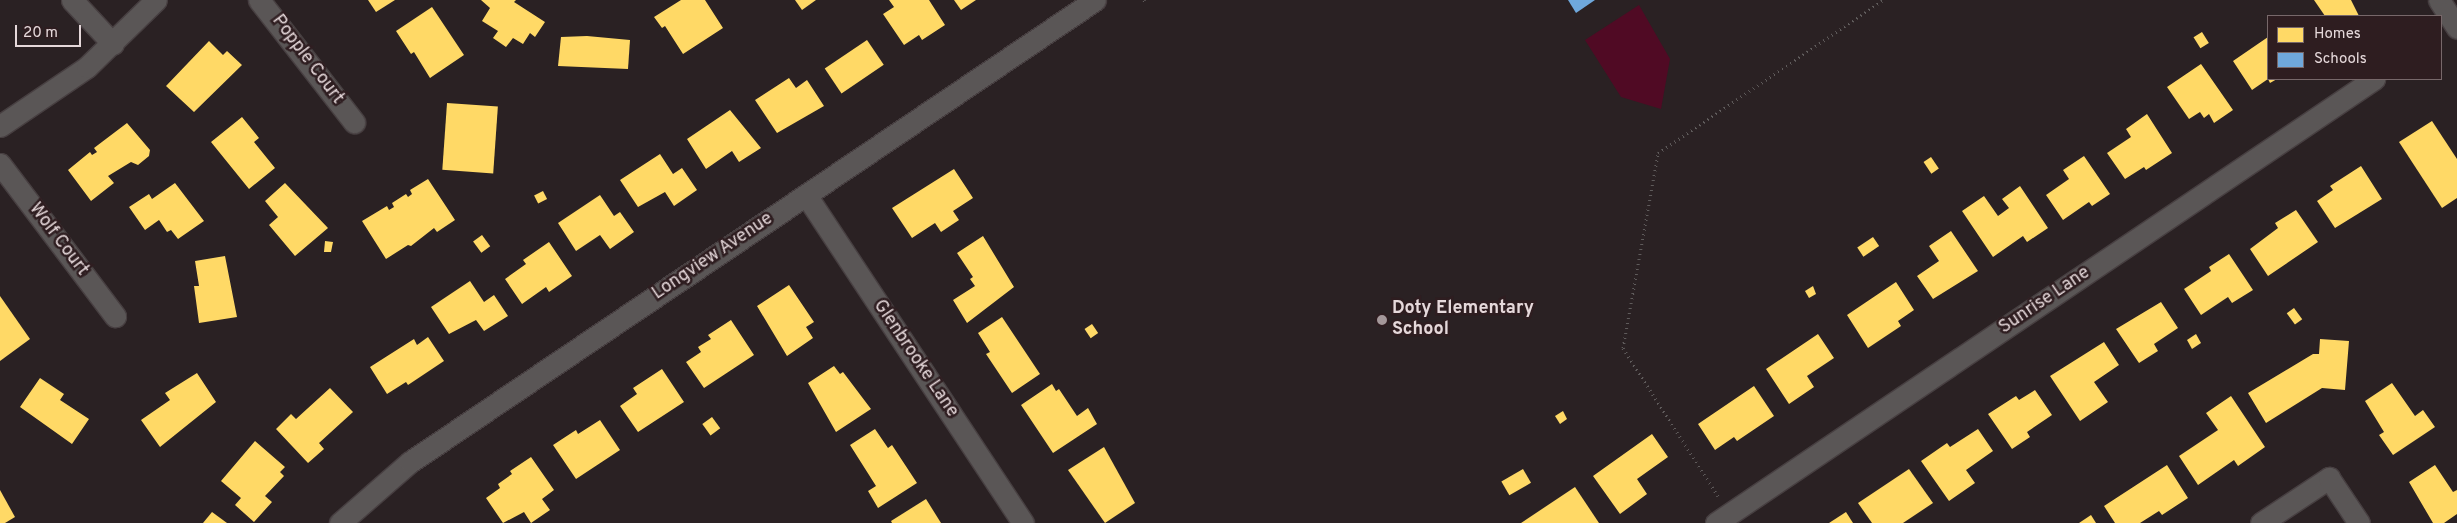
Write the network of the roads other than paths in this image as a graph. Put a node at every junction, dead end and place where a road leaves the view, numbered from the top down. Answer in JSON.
{"nodes":[{"id":1,"x":72,"y":0,"type":"edge"},
{"id":2,"x":156,"y":0,"type":"edge"},
{"id":3,"x":260,"y":0,"type":"edge"},
{"id":4,"x":1095,"y":0,"type":"edge"},
{"id":5,"x":2439,"y":0,"type":"edge"},
{"id":6,"x":2451,"y":29,"type":"edge"},
{"id":7,"x":113,"y":44,"type":"junction"},
{"id":8,"x":2373,"y":80,"type":"edge"},
{"id":9,"x":354,"y":122,"type":"dead end"},
{"id":10,"x":0,"y":126,"type":"edge"},
{"id":11,"x":0,"y":164,"type":"edge"},
{"id":12,"x":806,"y":195,"type":"junction"},
{"id":13,"x":116,"y":316,"type":"dead end"},
{"id":14,"x":1723,"y":518,"type":"edge"},
{"id":15,"x":340,"y":523,"type":"edge"},
{"id":16,"x":1024,"y":523,"type":"edge"},
{"id":17,"x":2261,"y":523,"type":"edge"},
{"id":18,"x":2359,"y":523,"type":"edge"}],
"edges":[{"from":1,"to":7,"type":"street"},
{"from":2,"to":7,"type":"street"},
{"from":3,"to":9,"type":"street","name":"Popple Court"},
{"from":4,"to":12,"type":"street","name":"Longview Avenue"},
{"from":5,"to":6,"type":"street"},
{"from":7,"to":10,"type":"street"},
{"from":8,"to":14,"type":"street","name":"Sunrise Lane"},
{"from":11,"to":13,"type":"street","name":"Wolf Court"},
{"from":12,"to":15,"type":"street","name":"Longview Avenue"},
{"from":12,"to":16,"type":"street","name":"Glenbrooke Lane"},
{"from":17,"to":18,"type":"street"}]}
